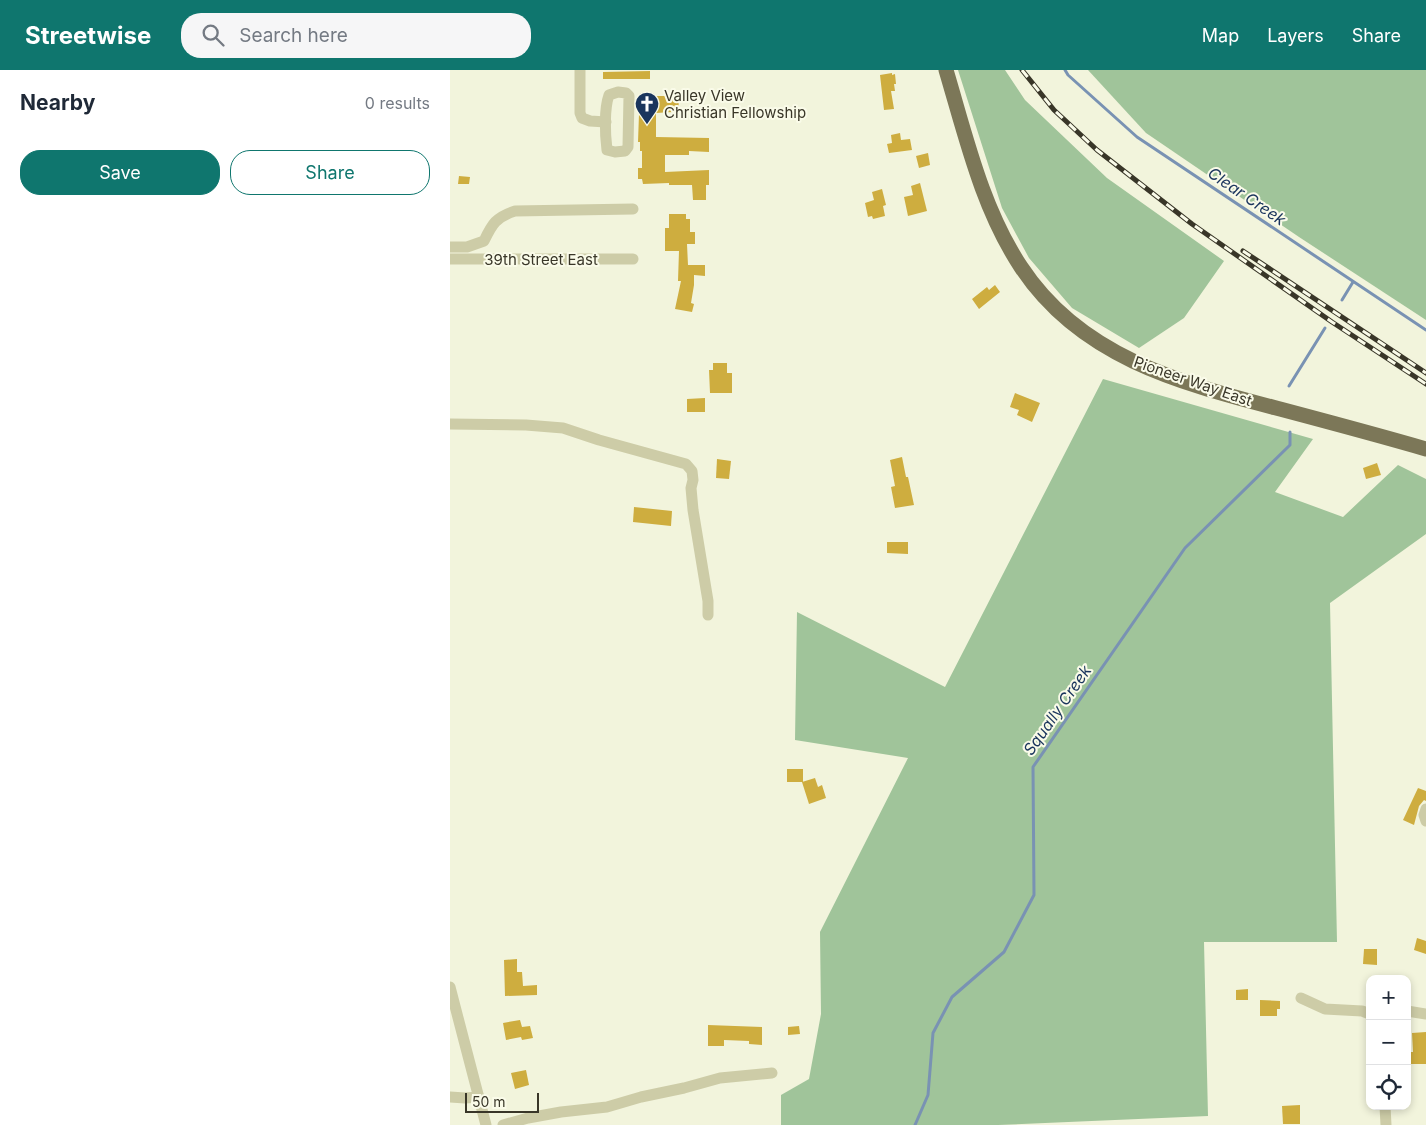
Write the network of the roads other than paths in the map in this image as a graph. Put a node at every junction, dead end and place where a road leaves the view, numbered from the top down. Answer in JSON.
{"nodes":[{"id":1,"x":580,"y":70,"type":"edge"},
{"id":2,"x":946,"y":70,"type":"edge"},
{"id":3,"x":606,"y":122,"type":"junction"},
{"id":4,"x":633,"y":210,"type":"dead end"},
{"id":5,"x":450,"y":247,"type":"edge"},
{"id":6,"x":450,"y":259,"type":"edge"},
{"id":7,"x":633,"y":259,"type":"dead end"},
{"id":8,"x":450,"y":424,"type":"edge"},
{"id":9,"x":1426,"y":449,"type":"edge"},
{"id":10,"x":708,"y":615,"type":"dead end"},
{"id":11,"x":1426,"y":808,"type":"edge"},
{"id":12,"x":1426,"y":821,"type":"edge"},
{"id":13,"x":450,"y":987,"type":"edge"},
{"id":14,"x":1301,"y":998,"type":"dead end"},
{"id":15,"x":1366,"y":1012,"type":"edge"},
{"id":16,"x":1411,"y":1012,"type":"edge"},
{"id":17,"x":1426,"y":1014,"type":"edge"},
{"id":18,"x":772,"y":1073,"type":"dead end"},
{"id":19,"x":450,"y":1097,"type":"edge"},
{"id":20,"x":478,"y":1097,"type":"junction"},
{"id":21,"x":1385,"y":1110,"type":"edge"},
{"id":22,"x":486,"y":1125,"type":"edge"},
{"id":23,"x":503,"y":1125,"type":"edge"},
{"id":24,"x":1386,"y":1125,"type":"edge"}],
"edges":[{"from":1,"to":3,"type":"street"},
{"from":2,"to":9,"type":"main road","name":"Pioneer Way East"},
{"from":3,"to":3,"type":"street"},
{"from":4,"to":5,"type":"street"},
{"from":6,"to":7,"type":"street","name":"39th Street East"},
{"from":8,"to":10,"type":"street"},
{"from":11,"to":12,"type":"street"},
{"from":13,"to":20,"type":"street"},
{"from":14,"to":15,"type":"street"},
{"from":16,"to":17,"type":"street"},
{"from":18,"to":23,"type":"street"},
{"from":19,"to":20,"type":"street"},
{"from":20,"to":22,"type":"street"},
{"from":21,"to":24,"type":"street"}]}
